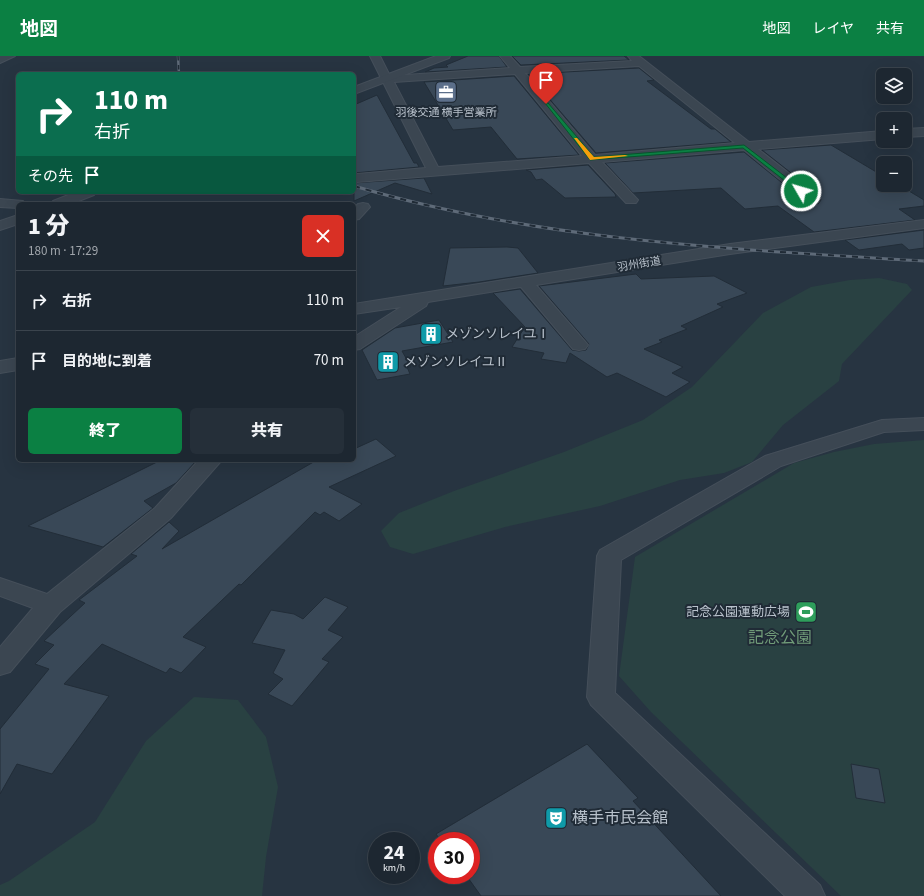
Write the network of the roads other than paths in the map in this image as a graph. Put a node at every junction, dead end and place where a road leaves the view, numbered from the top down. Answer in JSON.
{"nodes":[{"id":1,"x":10,"y":56,"type":"edge"},
{"id":2,"x":375,"y":56,"type":"edge"},
{"id":3,"x":445,"y":56,"type":"edge"},
{"id":4,"x":505,"y":56,"type":"edge"},
{"id":5,"x":638,"y":59,"type":"edge"},
{"id":6,"x":0,"y":60,"type":"edge"},
{"id":7,"x":519,"y":71,"type":"junction"},
{"id":8,"x":386,"y":79,"type":"junction"},
{"id":9,"x":356,"y":90,"type":"edge"},
{"id":10,"x":924,"y":132,"type":"edge"},
{"id":11,"x":912,"y":133,"type":"edge"},
{"id":12,"x":876,"y":136,"type":"edge"},
{"id":13,"x":744,"y":146,"type":"junction"},
{"id":14,"x":592,"y":159,"type":"junction"},
{"id":15,"x":434,"y":172,"type":"junction"},
{"id":16,"x":357,"y":178,"type":"dead end"},
{"id":17,"x":84,"y":194,"type":"edge"},
{"id":18,"x":812,"y":199,"type":"dead end"},
{"id":19,"x":631,"y":200,"type":"dead end"},
{"id":20,"x":63,"y":202,"type":"edge"},
{"id":21,"x":0,"y":203,"type":"edge"},
{"id":22,"x":16,"y":204,"type":"edge"},
{"id":23,"x":16,"y":220,"type":"edge"},
{"id":24,"x":924,"y":224,"type":"edge"},
{"id":25,"x":0,"y":226,"type":"edge"},
{"id":26,"x":525,"y":282,"type":"junction"},
{"id":27,"x":428,"y":297,"type":"junction"},
{"id":28,"x":356,"y":309,"type":"edge"},
{"id":29,"x":356,"y":344,"type":"edge"},
{"id":30,"x":579,"y":345,"type":"dead end"},
{"id":31,"x":16,"y":364,"type":"edge"},
{"id":32,"x":0,"y":367,"type":"edge"},
{"id":33,"x":924,"y":424,"type":"edge"},
{"id":34,"x":209,"y":462,"type":"edge"},
{"id":35,"x":0,"y":587,"type":"edge"},
{"id":36,"x":51,"y":605,"type":"junction"},
{"id":37,"x":0,"y":665,"type":"edge"},
{"id":38,"x":808,"y":896,"type":"edge"}],
"edges":[{"from":1,"to":6,"type":"street"},
{"from":2,"to":8,"type":"street"},
{"from":3,"to":8,"type":"street"},
{"from":4,"to":7,"type":"street"},
{"from":5,"to":7,"type":"street"},
{"from":5,"to":13,"type":"street"},
{"from":7,"to":8,"type":"street"},
{"from":7,"to":14,"type":"street"},
{"from":8,"to":9,"type":"street"},
{"from":8,"to":15,"type":"street"},
{"from":10,"to":11,"type":"street"},
{"from":12,"to":13,"type":"street"},
{"from":13,"to":14,"type":"street"},
{"from":13,"to":18,"type":"street"},
{"from":14,"to":15,"type":"street"},
{"from":14,"to":19,"type":"street"},
{"from":15,"to":16,"type":"street"},
{"from":17,"to":20,"type":"street"},
{"from":21,"to":22,"type":"street"},
{"from":23,"to":25,"type":"street"},
{"from":24,"to":26,"type":"street","name":"羽州街道"},
{"from":26,"to":27,"type":"street","name":"羽州街道"},
{"from":26,"to":30,"type":"street"},
{"from":27,"to":28,"type":"street","name":"羽州街道"},
{"from":27,"to":29,"type":"street"},
{"from":31,"to":32,"type":"street"},
{"from":33,"to":38,"type":"street"},
{"from":34,"to":36,"type":"street"},
{"from":35,"to":36,"type":"street"},
{"from":36,"to":37,"type":"street"}]}
